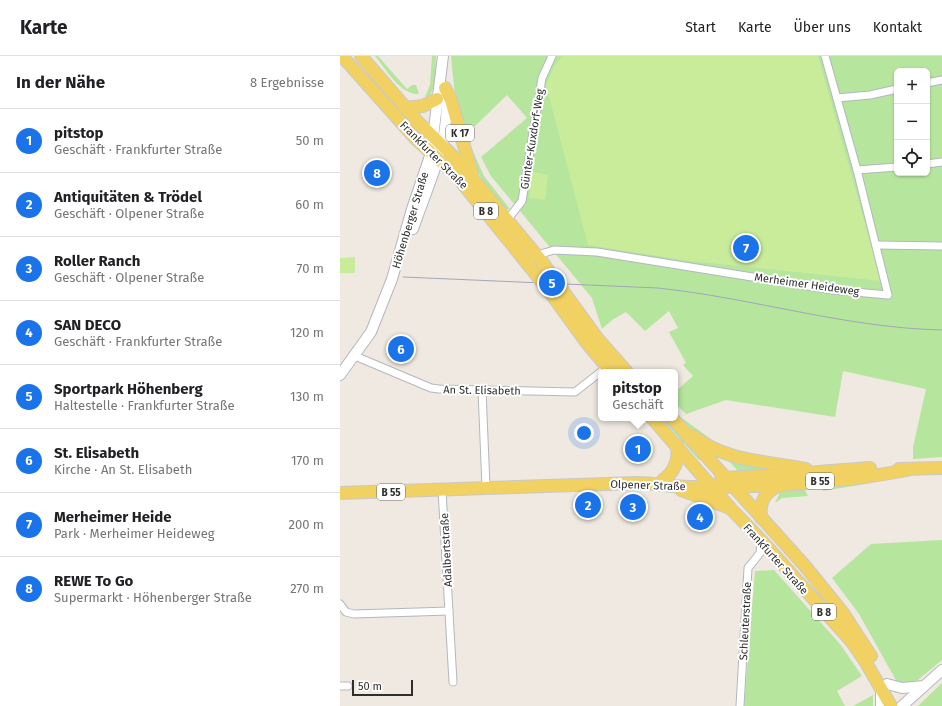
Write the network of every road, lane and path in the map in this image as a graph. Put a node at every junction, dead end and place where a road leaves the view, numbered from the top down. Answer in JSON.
{"nodes":[{"id":1,"x":342,"y":56,"type":"edge"},
{"id":2,"x":361,"y":56,"type":"edge"},
{"id":3,"x":443,"y":56,"type":"edge"},
{"id":4,"x":552,"y":56,"type":"edge"},
{"id":5,"x":825,"y":56,"type":"edge"},
{"id":6,"x":443,"y":68,"type":"junction"},
{"id":7,"x":942,"y":80,"type":"edge"},
{"id":8,"x":930,"y":82,"type":"edge"},
{"id":9,"x":445,"y":88,"type":"junction"},
{"id":10,"x":894,"y":91,"type":"edge"},
{"id":11,"x":837,"y":98,"type":"junction"},
{"id":12,"x":437,"y":99,"type":"junction"},
{"id":13,"x":405,"y":108,"type":"junction"},
{"id":14,"x":438,"y":142,"type":"junction"},
{"id":15,"x":435,"y":156,"type":"junction"},
{"id":16,"x":942,"y":162,"type":"edge"},
{"id":17,"x":930,"y":164,"type":"edge"},
{"id":18,"x":894,"y":167,"type":"edge"},
{"id":19,"x":857,"y":170,"type":"junction"},
{"id":20,"x":474,"y":179,"type":"junction"},
{"id":21,"x":508,"y":219,"type":"junction"},
{"id":22,"x":876,"y":245,"type":"junction"},
{"id":23,"x":942,"y":246,"type":"edge"},
{"id":24,"x":540,"y":259,"type":"junction"},
{"id":25,"x":527,"y":262,"type":"junction"},
{"id":26,"x":355,"y":356,"type":"junction"},
{"id":27,"x":608,"y":369,"type":"edge"},
{"id":28,"x":624,"y":369,"type":"edge"},
{"id":29,"x":340,"y":375,"type":"edge"},
{"id":30,"x":598,"y":377,"type":"edge"},
{"id":31,"x":482,"y":390,"type":"junction"},
{"id":32,"x":655,"y":421,"type":"edge"},
{"id":33,"x":675,"y":421,"type":"edge"},
{"id":34,"x":676,"y":421,"type":"edge"},
{"id":35,"x":677,"y":445,"type":"junction"},
{"id":36,"x":942,"y":468,"type":"edge"},
{"id":37,"x":907,"y":470,"type":"junction"},
{"id":38,"x":820,"y":472,"type":"junction"},
{"id":39,"x":709,"y":482,"type":"junction"},
{"id":40,"x":730,"y":482,"type":"junction"},
{"id":41,"x":667,"y":483,"type":"junction"},
{"id":42,"x":783,"y":485,"type":"junction"},
{"id":43,"x":486,"y":487,"type":"junction"},
{"id":44,"x":442,"y":490,"type":"junction"},
{"id":45,"x":340,"y":493,"type":"edge"},
{"id":46,"x":731,"y":509,"type":"junction"},
{"id":47,"x":761,"y":518,"type":"junction"},
{"id":48,"x":761,"y":540,"type":"junction"},
{"id":49,"x":340,"y":604,"type":"edge"},
{"id":50,"x":449,"y":611,"type":"junction"},
{"id":51,"x":942,"y":670,"type":"edge"},
{"id":52,"x":453,"y":682,"type":"dead end"},
{"id":53,"x":340,"y":686,"type":"edge"},
{"id":54,"x":348,"y":686,"type":"dead end"},
{"id":55,"x":884,"y":686,"type":"junction"},
{"id":56,"x":924,"y":686,"type":"junction"},
{"id":57,"x":740,"y":706,"type":"edge"},
{"id":58,"x":880,"y":706,"type":"edge"},
{"id":59,"x":891,"y":706,"type":"edge"},
{"id":60,"x":898,"y":706,"type":"edge"},
{"id":61,"x":902,"y":706,"type":"edge"}],
"edges":[{"from":1,"to":15,"type":"main road","name":"Frankfurter Straße","number":"B 8"},
{"from":2,"to":13,"type":"main road","name":"Frankfurter Straße","number":"B 8"},
{"from":3,"to":6,"type":"street","number":"K 17"},
{"from":4,"to":21,"type":"street","name":"Günter-Kuxdorf-Weg"},
{"from":5,"to":11,"type":"street"},
{"from":6,"to":9,"type":"street","number":"K 17"},
{"from":6,"to":12,"type":"street","number":"K 17"},
{"from":7,"to":8,"type":"street"},
{"from":9,"to":14,"type":"street","number":"K 17"},
{"from":9,"to":20,"type":"main road","number":"K 17"},
{"from":10,"to":11,"type":"street"},
{"from":11,"to":19,"type":"street","name":"Merheimer Heideweg"},
{"from":12,"to":13,"type":"main road"},
{"from":12,"to":14,"type":"street","number":"K 17"},
{"from":13,"to":14,"type":"main road","name":"Frankfurter Straße","number":"B 8"},
{"from":14,"to":15,"type":"street","name":"Höhenberger Straße"},
{"from":14,"to":20,"type":"main road","name":"Frankfurter Straße","number":"B 8"},
{"from":15,"to":25,"type":"main road","name":"Frankfurter Straße","number":"B 8"},
{"from":15,"to":26,"type":"street","name":"Höhenberger Straße"},
{"from":16,"to":17,"type":"street"},
{"from":18,"to":19,"type":"street"},
{"from":19,"to":22,"type":"street","name":"Merheimer Heideweg"},
{"from":20,"to":21,"type":"main road","name":"Frankfurter Straße","number":"B 8"},
{"from":21,"to":24,"type":"main road","name":"Frankfurter Straße","number":"B 8"},
{"from":22,"to":23,"type":"street"},
{"from":22,"to":24,"type":"street","name":"Merheimer Heideweg"},
{"from":24,"to":25,"type":"street","name":"Merheimer Heideweg"},
{"from":24,"to":28,"type":"main road","name":"Frankfurter Straße","number":"B 8","bridge":true},
{"from":25,"to":27,"type":"main road","name":"Frankfurter Straße","number":"B 8","bridge":true},
{"from":26,"to":29,"type":"street","name":"Höhenberger Straße"},
{"from":26,"to":31,"type":"street","name":"An St. Elisabeth"},
{"from":30,"to":31,"type":"street","name":"An St. Elisabeth"},
{"from":31,"to":43,"type":"street"},
{"from":32,"to":35,"type":"main road","name":"Frankfurter Straße","number":"B 8"},
{"from":33,"to":40,"type":"main road","name":"Frankfurter Straße","number":"B 8"},
{"from":34,"to":38,"type":"main road"},
{"from":35,"to":39,"type":"main road","name":"Frankfurter Straße","number":"B 8"},
{"from":35,"to":41,"type":"main road"},
{"from":36,"to":37,"type":"main road","number":"B 55"},
{"from":37,"to":38,"type":"main road","number":"B 55"},
{"from":37,"to":42,"type":"main road","number":"B 55"},
{"from":38,"to":40,"type":"main road","number":"B 55"},
{"from":39,"to":40,"type":"main road","number":"B 55"},
{"from":39,"to":41,"type":"main road","name":"Olpener Straße","number":"B 55"},
{"from":39,"to":46,"type":"main road","name":"Frankfurter Straße","number":"B 8"},
{"from":40,"to":42,"type":"main road","number":"B 55"},
{"from":40,"to":47,"type":"main road","name":"Frankfurter Straße","number":"B 8"},
{"from":41,"to":43,"type":"main road","name":"Olpener Straße","number":"B 55"},
{"from":41,"to":46,"type":"main road"},
{"from":42,"to":47,"type":"main road"},
{"from":43,"to":44,"type":"main road","name":"Olpener Straße","number":"B 55"},
{"from":44,"to":45,"type":"main road","name":"Olpener Straße","number":"B 55"},
{"from":44,"to":50,"type":"street","name":"Adalbertstraße"},
{"from":46,"to":48,"type":"main road","name":"Frankfurter Straße","number":"B 8"},
{"from":47,"to":55,"type":"main road","name":"Frankfurter Straße","number":"B 8"},
{"from":48,"to":55,"type":"main road","name":"Frankfurter Straße","number":"B 8"},
{"from":48,"to":57,"type":"street","name":"Schleuterstraße"},
{"from":49,"to":50,"type":"street"},
{"from":50,"to":52,"type":"street","name":"Adalbertstraße"},
{"from":51,"to":56,"type":"street"},
{"from":53,"to":54,"type":"street"},
{"from":55,"to":56,"type":"street"},
{"from":55,"to":58,"type":"street"},
{"from":55,"to":59,"type":"main road","name":"Frankfurter Straße","number":"B 8"},
{"from":55,"to":60,"type":"main road","name":"Frankfurter Straße","number":"B 8"},
{"from":56,"to":61,"type":"street"}]}
